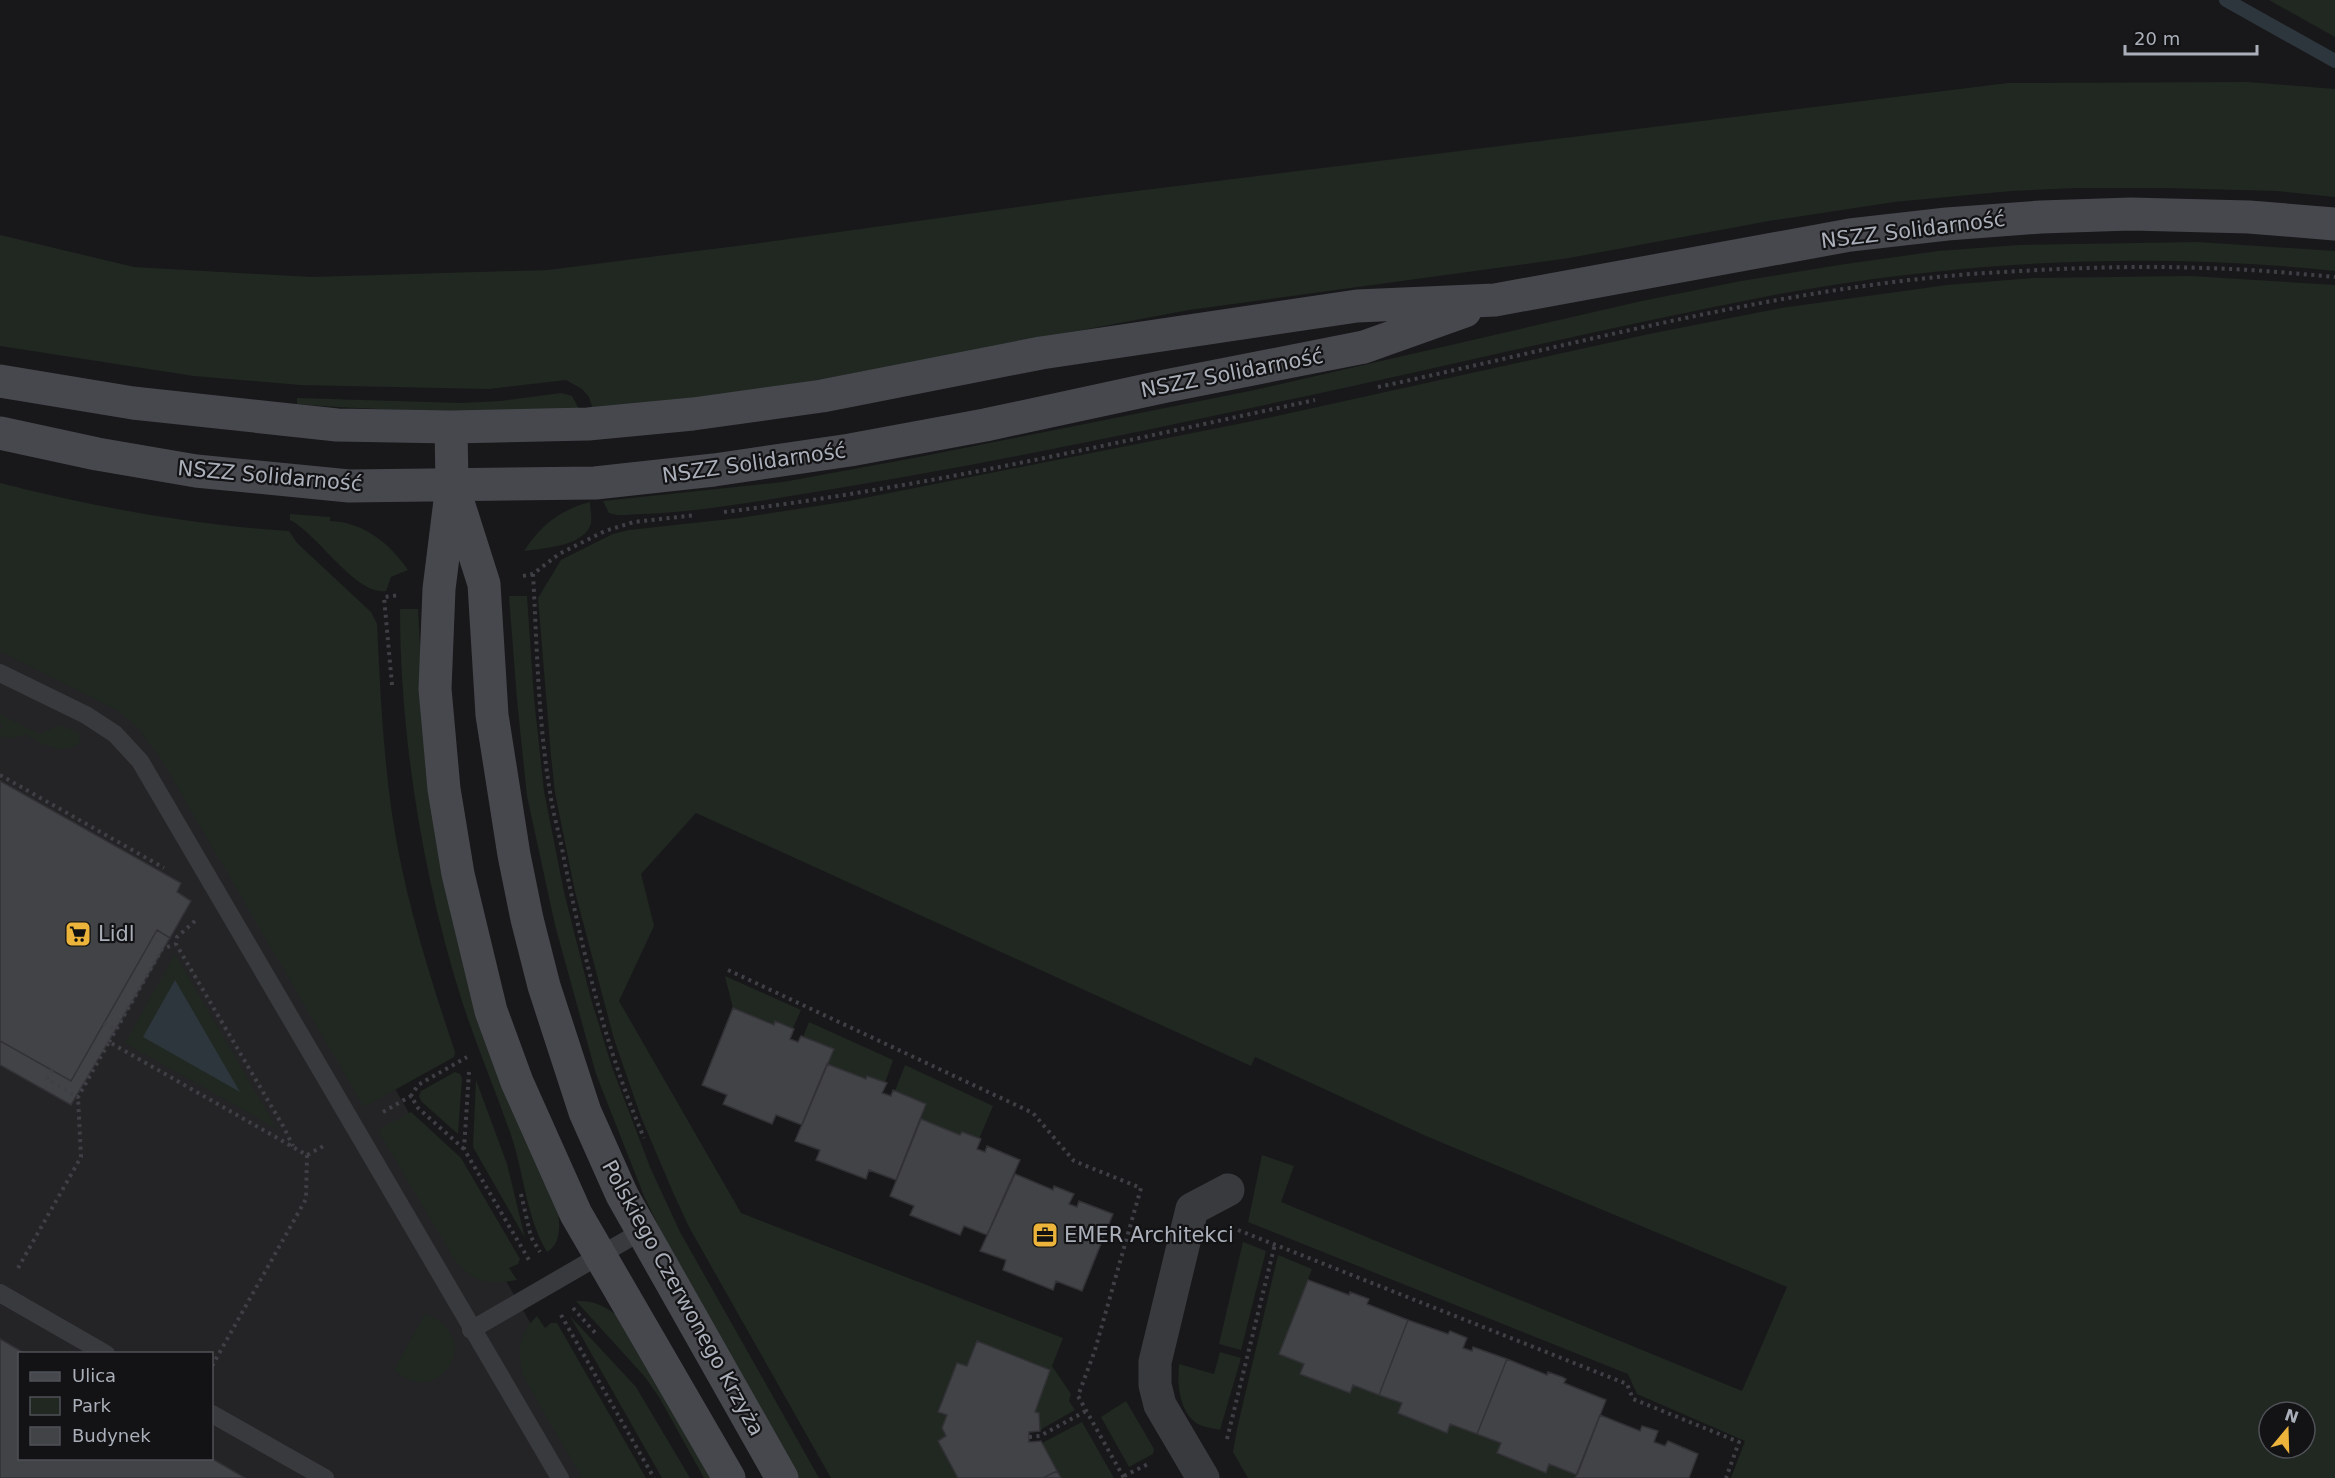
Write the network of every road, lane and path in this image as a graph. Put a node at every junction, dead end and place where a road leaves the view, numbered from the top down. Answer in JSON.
{"nodes":[{"id":1,"x":2335,"y":224,"type":"edge"},
{"id":2,"x":2335,"y":277,"type":"edge"},
{"id":3,"x":1495,"y":300,"type":"junction"},
{"id":4,"x":0,"y":381,"type":"edge"},
{"id":5,"x":1369,"y":389,"type":"dead end"},
{"id":6,"x":1325,"y":398,"type":"dead end"},
{"id":7,"x":451,"y":427,"type":"junction"},
{"id":8,"x":0,"y":432,"type":"edge"},
{"id":9,"x":452,"y":485,"type":"junction"},
{"id":10,"x":716,"y":513,"type":"dead end"},
{"id":11,"x":705,"y":514,"type":"dead end"},
{"id":12,"x":0,"y":673,"type":"edge"},
{"id":13,"x":0,"y":775,"type":"edge"},
{"id":14,"x":167,"y":870,"type":"dead end"},
{"id":15,"x":197,"y":912,"type":"dead end"},
{"id":16,"x":176,"y":944,"type":"junction"},
{"id":17,"x":728,"y":970,"type":"dead end"},
{"id":18,"x":105,"y":1023,"type":"dead end"},
{"id":19,"x":116,"y":1030,"type":"junction"},
{"id":20,"x":109,"y":1042,"type":"junction"},
{"id":21,"x":468,"y":1056,"type":"dead end"},
{"id":22,"x":52,"y":1070,"type":"dead end"},
{"id":23,"x":411,"y":1096,"type":"junction"},
{"id":24,"x":78,"y":1097,"type":"junction"},
{"id":25,"x":354,"y":1129,"type":"junction"},
{"id":26,"x":647,"y":1145,"type":"dead end"},
{"id":27,"x":293,"y":1146,"type":"junction"},
{"id":28,"x":464,"y":1149,"type":"dead end"},
{"id":29,"x":307,"y":1155,"type":"junction"},
{"id":30,"x":1228,"y":1190,"type":"dead end"},
{"id":31,"x":1190,"y":1219,"type":"junction"},
{"id":32,"x":642,"y":1231,"type":"junction"},
{"id":33,"x":1275,"y":1244,"type":"junction"},
{"id":34,"x":600,"y":1255,"type":"junction"},
{"id":35,"x":1,"y":1294,"type":"edge"},
{"id":36,"x":471,"y":1330,"type":"junction"},
{"id":37,"x":104,"y":1352,"type":"edge"},
{"id":38,"x":213,"y":1364,"type":"edge"},
{"id":39,"x":1086,"y":1411,"type":"junction"},
{"id":40,"x":213,"y":1415,"type":"edge"},
{"id":41,"x":1029,"y":1437,"type":"dead end"},
{"id":42,"x":1198,"y":1469,"type":"edge"},
{"id":43,"x":325,"y":1478,"type":"edge"},
{"id":44,"x":560,"y":1478,"type":"edge"},
{"id":45,"x":729,"y":1478,"type":"edge"},
{"id":46,"x":782,"y":1478,"type":"edge"},
{"id":47,"x":1124,"y":1478,"type":"edge"},
{"id":48,"x":1726,"y":1478,"type":"edge"}],
"edges":[{"from":1,"to":3,"type":"main road","name":"NSZZ Solidarność"},
{"from":2,"to":5,"type":"path"},
{"from":3,"to":7,"type":"main road","name":"NSZZ Solidarność"},
{"from":3,"to":9,"type":"main road","name":"NSZZ Solidarność"},
{"from":4,"to":7,"type":"main road","name":"NSZZ Solidarność"},
{"from":6,"to":10,"type":"path"},
{"from":7,"to":9,"type":"main road","name":"Polskiego Czerwonego Krzyża"},
{"from":8,"to":9,"type":"main road","name":"NSZZ Solidarność"},
{"from":9,"to":32,"type":"main road","name":"Polskiego Czerwonego Krzyża"},
{"from":9,"to":34,"type":"main road","name":"Polskiego Czerwonego Krzyża"},
{"from":11,"to":26,"type":"path"},
{"from":12,"to":25,"type":"lane"},
{"from":13,"to":14,"type":"path"},
{"from":15,"to":16,"type":"path"},
{"from":16,"to":19,"type":"path"},
{"from":16,"to":27,"type":"path"},
{"from":17,"to":39,"type":"path"},
{"from":18,"to":19,"type":"path"},
{"from":19,"to":20,"type":"path"},
{"from":20,"to":24,"type":"path"},
{"from":20,"to":27,"type":"path"},
{"from":21,"to":23,"type":"path"},
{"from":22,"to":24,"type":"path"},
{"from":23,"to":25,"type":"path"},
{"from":23,"to":28,"type":"path"},
{"from":24,"to":35,"type":"path"},
{"from":25,"to":29,"type":"path"},
{"from":25,"to":36,"type":"lane"},
{"from":27,"to":29,"type":"path"},
{"from":29,"to":38,"type":"path"},
{"from":30,"to":31,"type":"street"},
{"from":31,"to":33,"type":"path"},
{"from":31,"to":42,"type":"street"},
{"from":32,"to":34,"type":"lane"},
{"from":32,"to":46,"type":"main road","name":"Polskiego Czerwonego Krzyża"},
{"from":33,"to":42,"type":"path"},
{"from":33,"to":48,"type":"path"},
{"from":34,"to":36,"type":"lane"},
{"from":34,"to":45,"type":"main road","name":"Polskiego Czerwonego Krzyża"},
{"from":35,"to":37,"type":"lane"},
{"from":36,"to":44,"type":"lane"},
{"from":39,"to":41,"type":"path"},
{"from":39,"to":47,"type":"path"},
{"from":40,"to":43,"type":"lane"}]}
